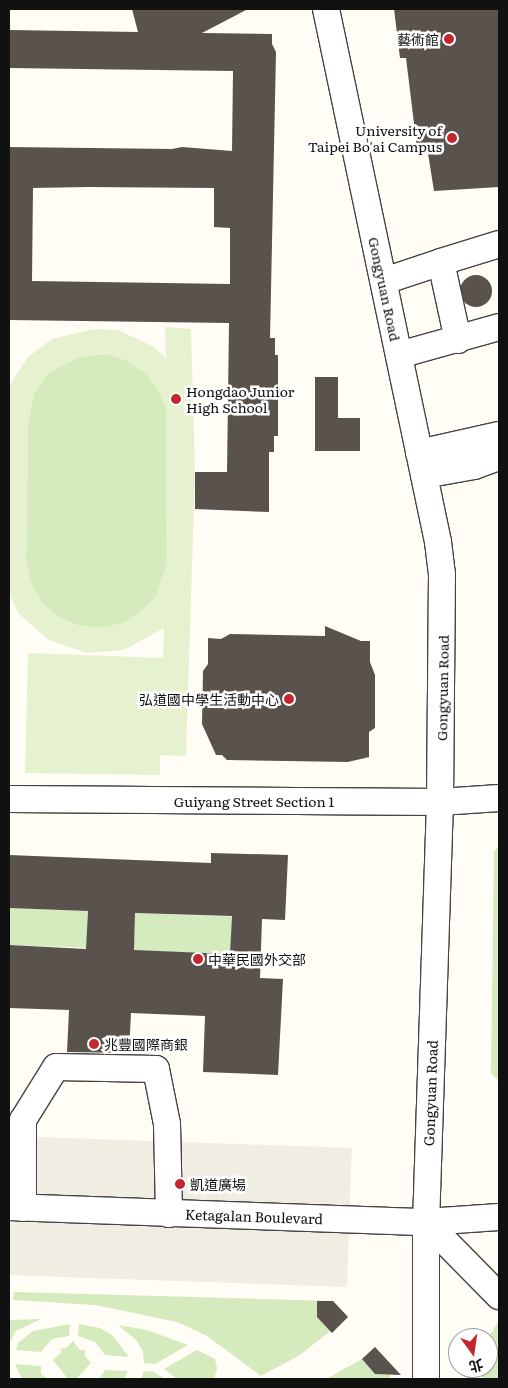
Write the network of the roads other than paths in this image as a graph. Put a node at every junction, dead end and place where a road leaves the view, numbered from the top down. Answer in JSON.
{"nodes":[{"id":1,"x":326,"y":9,"type":"edge"},
{"id":2,"x":499,"y":244,"type":"edge"},
{"id":3,"x":441,"y":262,"type":"junction"},
{"id":4,"x":384,"y":281,"type":"junction"},
{"id":5,"x":499,"y":328,"type":"edge"},
{"id":6,"x":458,"y":340,"type":"junction"},
{"id":7,"x":399,"y":355,"type":"junction"},
{"id":8,"x":499,"y":435,"type":"edge"},
{"id":9,"x":499,"y":457,"type":"edge"},
{"id":10,"x":422,"y":464,"type":"junction"},
{"id":11,"x":499,"y":798,"type":"edge"},
{"id":12,"x":9,"y":800,"type":"edge"},
{"id":13,"x":440,"y":802,"type":"junction"},
{"id":14,"x":16,"y":1207,"type":"edge"},
{"id":15,"x":169,"y":1214,"type":"junction"},
{"id":16,"x":499,"y":1216,"type":"edge"},
{"id":17,"x":426,"y":1222,"type":"junction"},
{"id":18,"x":499,"y":1296,"type":"edge"},
{"id":19,"x":426,"y":1379,"type":"edge"}],
"edges":[{"from":1,"to":4,"type":"street","name":"Gongyuan Road"},
{"from":2,"to":3,"type":"street"},
{"from":3,"to":4,"type":"street"},
{"from":3,"to":6,"type":"street"},
{"from":4,"to":7,"type":"street","name":"Gongyuan Road"},
{"from":5,"to":6,"type":"street"},
{"from":6,"to":7,"type":"street"},
{"from":7,"to":10,"type":"street","name":"Gongyuan Road"},
{"from":8,"to":10,"type":"street"},
{"from":9,"to":10,"type":"street"},
{"from":10,"to":13,"type":"street","name":"Gongyuan Road"},
{"from":11,"to":13,"type":"street","name":"Guiyang Street Section 1"},
{"from":12,"to":13,"type":"street","name":"Guiyang Street Section 1"},
{"from":13,"to":17,"type":"street","name":"Gongyuan Road"},
{"from":14,"to":15,"type":"street","name":"Ketagalan Boulevard"},
{"from":14,"to":15,"type":"street"},
{"from":15,"to":17,"type":"street","name":"Ketagalan Boulevard"},
{"from":16,"to":17,"type":"street","name":"Ketagalan Boulevard"},
{"from":17,"to":18,"type":"street"},
{"from":17,"to":19,"type":"street","name":"Gongyuan Road"}]}
